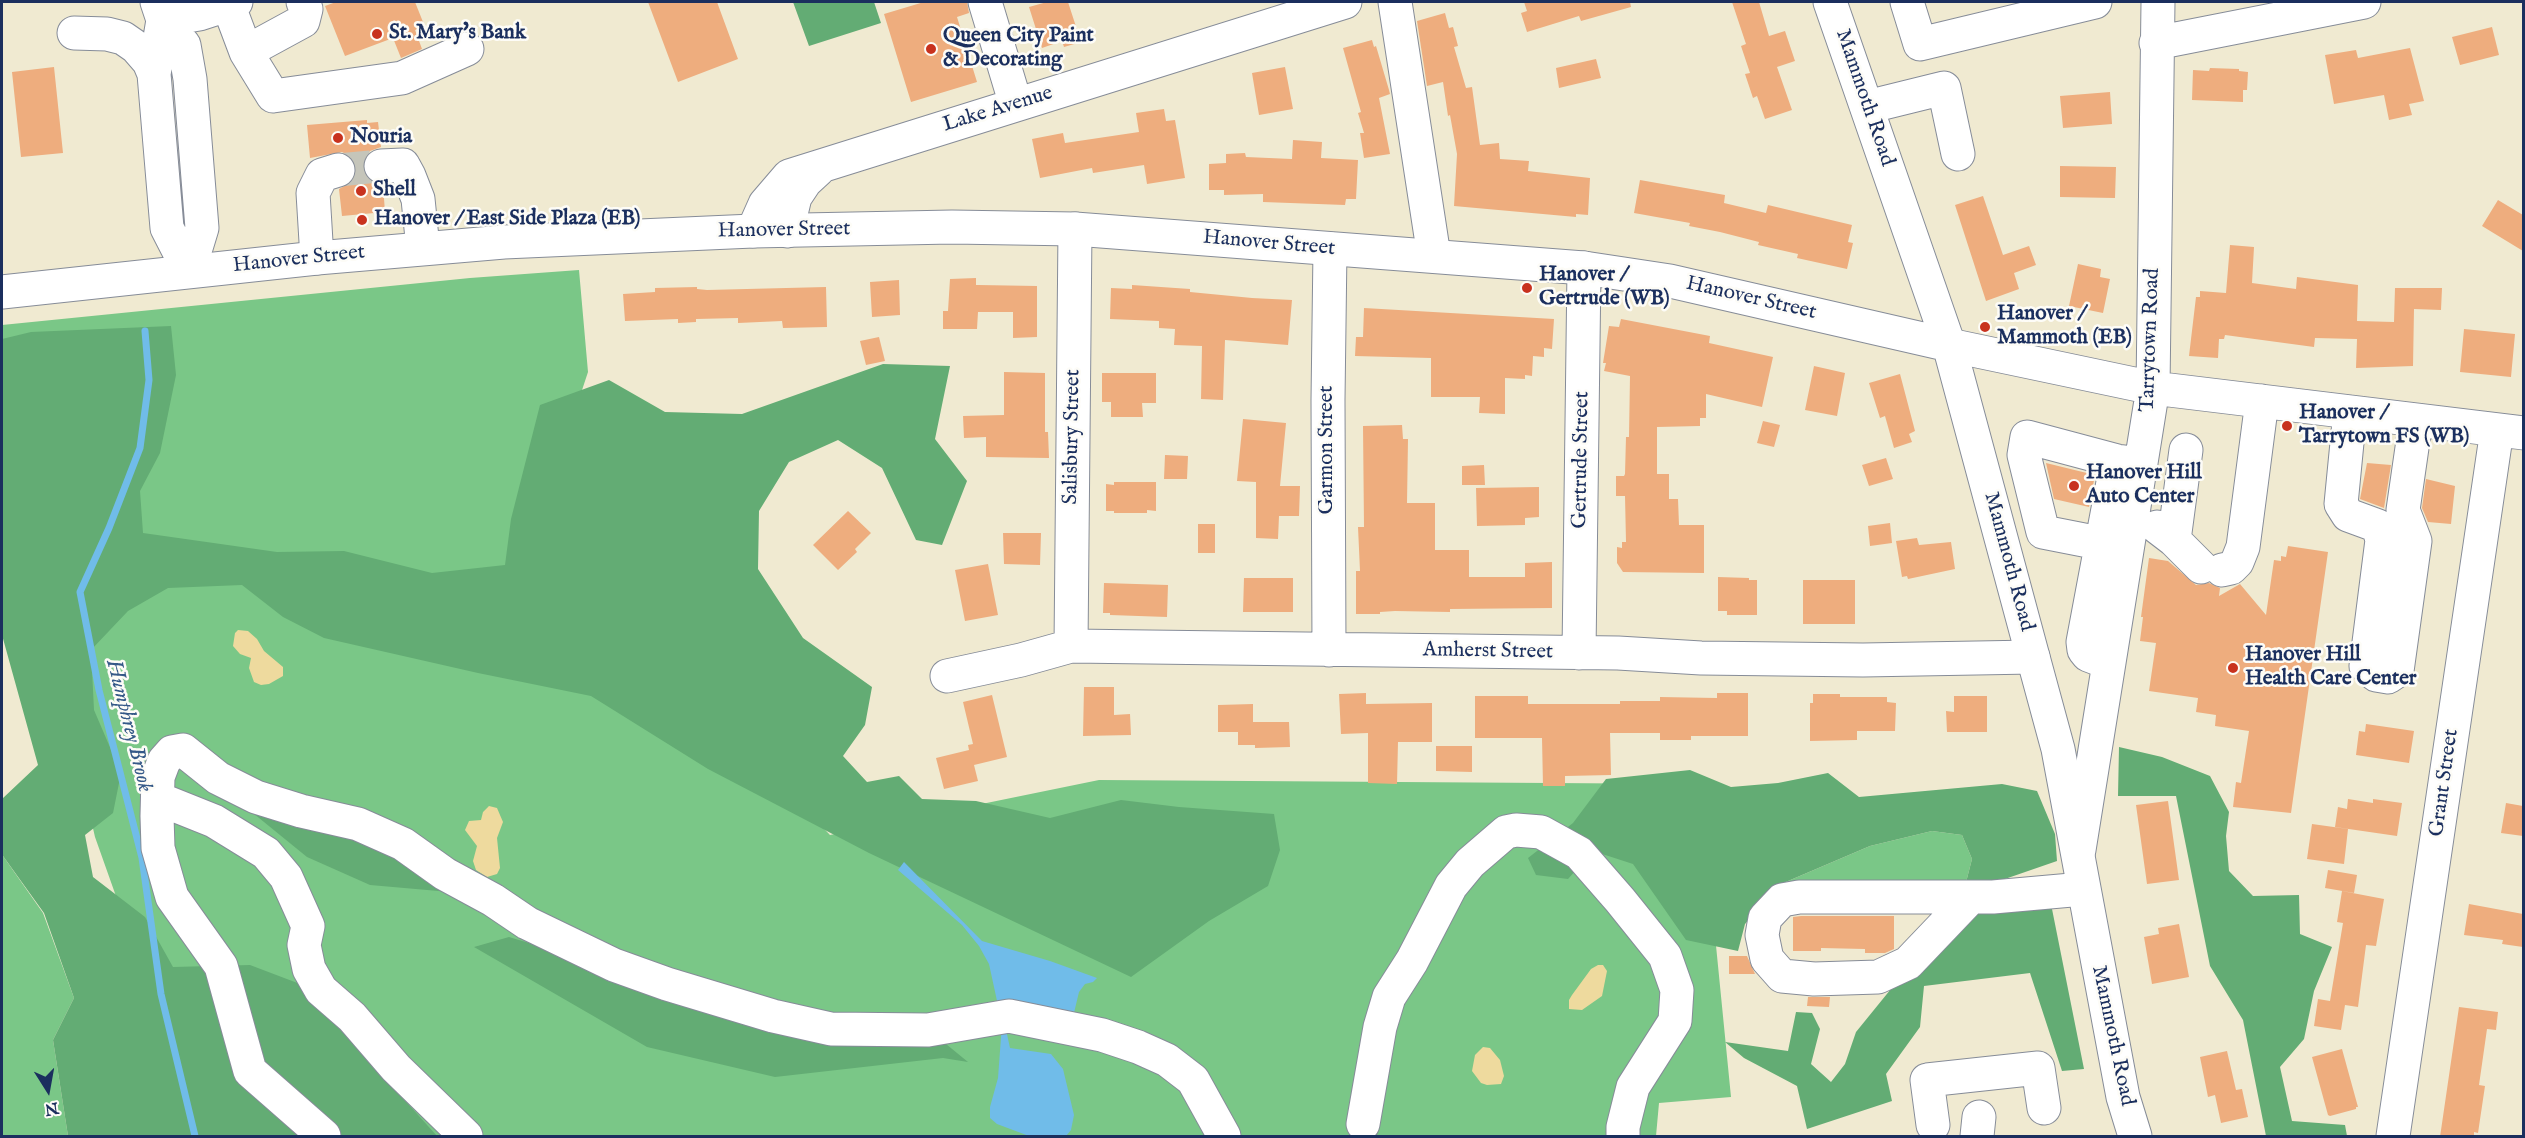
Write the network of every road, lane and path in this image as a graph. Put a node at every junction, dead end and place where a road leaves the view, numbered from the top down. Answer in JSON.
{"nodes":[{"id":1,"x":303,"y":2,"type":"edge"},
{"id":2,"x":985,"y":2,"type":"edge"},
{"id":3,"x":1345,"y":2,"type":"edge"},
{"id":4,"x":1395,"y":2,"type":"edge"},
{"id":5,"x":1830,"y":2,"type":"edge"},
{"id":6,"x":1907,"y":2,"type":"edge"},
{"id":7,"x":2095,"y":2,"type":"edge"},
{"id":8,"x":2158,"y":2,"type":"edge"},
{"id":9,"x":2364,"y":2,"type":"edge"},
{"id":10,"x":232,"y":3,"type":"edge"},
{"id":11,"x":160,"y":11,"type":"edge"},
{"id":12,"x":1264,"y":13,"type":"edge"},
{"id":13,"x":74,"y":33,"type":"dead end"},
{"id":14,"x":2157,"y":43,"type":"junction"},
{"id":15,"x":467,"y":48,"type":"dead end"},
{"id":16,"x":246,"y":52,"type":"junction"},
{"id":17,"x":153,"y":74,"type":"junction"},
{"id":18,"x":1016,"y":105,"type":"junction"},
{"id":19,"x":1867,"y":107,"type":"junction"},
{"id":20,"x":1958,"y":154,"type":"dead end"},
{"id":21,"x":381,"y":166,"type":"tunnel mouth"},
{"id":22,"x":823,"y":166,"type":"junction"},
{"id":23,"x":338,"y":170,"type":"tunnel mouth"},
{"id":24,"x":1075,"y":229,"type":"junction"},
{"id":25,"x":753,"y":231,"type":"junction"},
{"id":26,"x":788,"y":231,"type":"junction"},
{"id":27,"x":423,"y":248,"type":"junction"},
{"id":28,"x":1330,"y":249,"type":"junction"},
{"id":29,"x":1434,"y":256,"type":"junction"},
{"id":30,"x":317,"y":258,"type":"junction"},
{"id":31,"x":1584,"y":268,"type":"junction"},
{"id":32,"x":189,"y":271,"type":"junction"},
{"id":33,"x":2,"y":292,"type":"edge"},
{"id":34,"x":1949,"y":345,"type":"junction"},
{"id":35,"x":2153,"y":388,"type":"junction"},
{"id":36,"x":2262,"y":401,"type":"junction"},
{"id":37,"x":2350,"y":412,"type":"junction"},
{"id":38,"x":2416,"y":420,"type":"junction"},
{"id":39,"x":2510,"y":431,"type":"edge"},
{"id":40,"x":2186,"y":450,"type":"dead end"},
{"id":41,"x":2129,"y":462,"type":"junction"},
{"id":42,"x":2132,"y":525,"type":"junction"},
{"id":43,"x":2174,"y":540,"type":"junction"},
{"id":44,"x":2100,"y":543,"type":"junction"},
{"id":45,"x":1071,"y":646,"type":"junction"},
{"id":46,"x":1329,"y":650,"type":"junction"},
{"id":47,"x":1580,"y":653,"type":"junction"},
{"id":48,"x":2033,"y":657,"type":"junction"},
{"id":49,"x":2109,"y":663,"type":"junction"},
{"id":50,"x":947,"y":676,"type":"dead end"},
{"id":51,"x":159,"y":798,"type":"junction"},
{"id":52,"x":2079,"y":852,"type":"junction"},
{"id":53,"x":2083,"y":889,"type":"junction"},
{"id":54,"x":1971,"y":897,"type":"junction"},
{"id":55,"x":2044,"y":1108,"type":"dead end"},
{"id":56,"x":1363,"y":1124,"type":"dead end"},
{"id":57,"x":1933,"y":1125,"type":"dead end"},
{"id":58,"x":324,"y":1137,"type":"edge"},
{"id":59,"x":466,"y":1137,"type":"edge"},
{"id":60,"x":1224,"y":1137,"type":"edge"},
{"id":61,"x":1623,"y":1137,"type":"edge"},
{"id":62,"x":2135,"y":1137,"type":"edge"},
{"id":63,"x":2393,"y":1137,"type":"edge"}],
"edges":[{"from":1,"to":16,"type":"street"},
{"from":2,"to":18,"type":"street"},
{"from":3,"to":12,"type":"street","name":"Lake Avenue"},
{"from":4,"to":29,"type":"street"},
{"from":5,"to":19,"type":"street","name":"Mammoth Road"},
{"from":6,"to":7,"type":"street"},
{"from":8,"to":14,"type":"street","name":"Tarrytown Road"},
{"from":9,"to":14,"type":"street"},
{"from":10,"to":11,"type":"street"},
{"from":10,"to":16,"type":"street"},
{"from":11,"to":17,"type":"street"},
{"from":11,"to":32,"type":"street"},
{"from":12,"to":18,"type":"street","name":"Lake Avenue"},
{"from":13,"to":17,"type":"street"},
{"from":14,"to":35,"type":"street","name":"Tarrytown Road"},
{"from":15,"to":16,"type":"street"},
{"from":17,"to":32,"type":"street"},
{"from":18,"to":22,"type":"street","name":"Lake Avenue"},
{"from":19,"to":20,"type":"street"},
{"from":19,"to":34,"type":"street","name":"Mammoth Road"},
{"from":21,"to":27,"type":"street"},
{"from":22,"to":25,"type":"street","name":"Lake Avenue"},
{"from":22,"to":26,"type":"street","name":"Lake Avenue"},
{"from":23,"to":30,"type":"street"},
{"from":24,"to":26,"type":"street","name":"Hanover Street"},
{"from":24,"to":28,"type":"street","name":"Hanover Street"},
{"from":24,"to":45,"type":"street","name":"Salisbury Street"},
{"from":25,"to":26,"type":"street","name":"Hanover Street"},
{"from":25,"to":27,"type":"street","name":"Hanover Street"},
{"from":27,"to":30,"type":"street","name":"Hanover Street"},
{"from":28,"to":29,"type":"street","name":"Hanover Street"},
{"from":28,"to":46,"type":"street","name":"Garmon Street"},
{"from":29,"to":31,"type":"street","name":"Hanover Street"},
{"from":30,"to":32,"type":"street","name":"Hanover Street"},
{"from":31,"to":34,"type":"street","name":"Hanover Street"},
{"from":31,"to":47,"type":"street","name":"Gertrude Street"},
{"from":32,"to":33,"type":"street","name":"Hanover Street"},
{"from":34,"to":35,"type":"street","name":"Hanover Street"},
{"from":34,"to":48,"type":"street","name":"Mammoth Road"},
{"from":35,"to":36,"type":"street","name":"Hanover Street"},
{"from":35,"to":41,"type":"street","name":"Tarrytown Road"},
{"from":36,"to":37,"type":"street","name":"Hanover Street"},
{"from":36,"to":43,"type":"street"},
{"from":37,"to":38,"type":"street","name":"Hanover Street"},
{"from":37,"to":38,"type":"street"},
{"from":38,"to":39,"type":"street","name":"Hanover Street"},
{"from":39,"to":63,"type":"street","name":"Grant Street"},
{"from":40,"to":43,"type":"street"},
{"from":41,"to":42,"type":"street","name":"Tarrytown Road"},
{"from":41,"to":44,"type":"street"},
{"from":41,"to":44,"type":"street"},
{"from":42,"to":43,"type":"street"},
{"from":42,"to":49,"type":"street","name":"Tarrytown Road"},
{"from":44,"to":49,"type":"street"},
{"from":45,"to":46,"type":"street","name":"Amherst Street"},
{"from":45,"to":50,"type":"street","name":"Amherst Street"},
{"from":46,"to":47,"type":"street","name":"Amherst Street"},
{"from":47,"to":48,"type":"street","name":"Amherst Street"},
{"from":48,"to":52,"type":"street","name":"Mammoth Road"},
{"from":49,"to":52,"type":"street","name":"Tarrytown Road"},
{"from":51,"to":58,"type":"street"},
{"from":51,"to":59,"type":"street"},
{"from":51,"to":60,"type":"street"},
{"from":52,"to":53,"type":"street","name":"Mammoth Road"},
{"from":53,"to":54,"type":"street"},
{"from":53,"to":62,"type":"street","name":"Mammoth Road"},
{"from":54,"to":54,"type":"street"},
{"from":55,"to":57,"type":"street"},
{"from":56,"to":61,"type":"street"}]}
